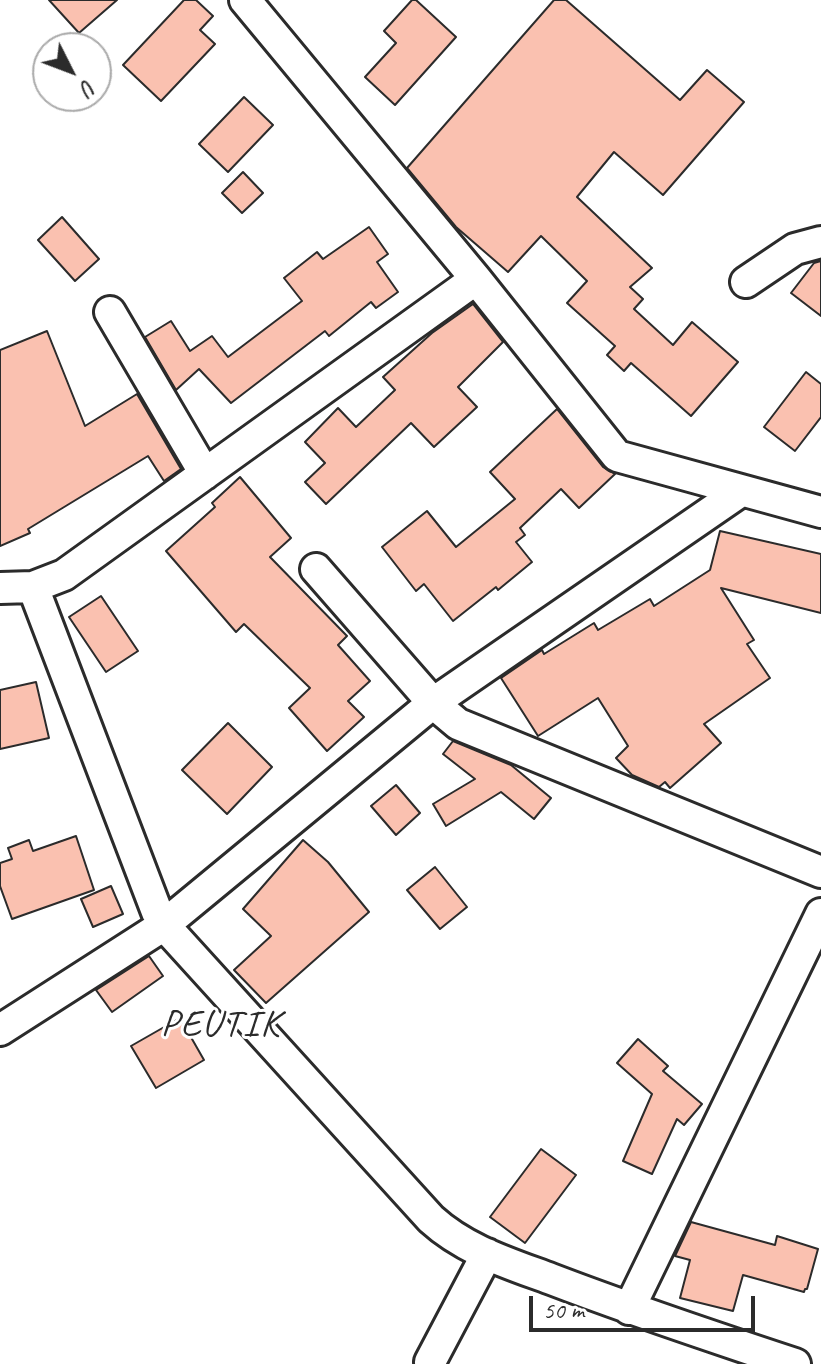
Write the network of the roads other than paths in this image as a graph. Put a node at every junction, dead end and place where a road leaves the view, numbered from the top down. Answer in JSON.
{"nodes":[{"id":1,"x":245,"y":0,"type":"edge"},
{"id":2,"x":821,"y":242,"type":"edge"},
{"id":3,"x":476,"y":279,"type":"junction"},
{"id":4,"x":746,"y":282,"type":"dead end"},
{"id":5,"x":110,"y":312,"type":"dead end"},
{"id":6,"x":205,"y":474,"type":"junction"},
{"id":7,"x":741,"y":491,"type":"junction"},
{"id":8,"x":820,"y":511,"type":"edge"},
{"id":9,"x":316,"y":569,"type":"dead end"},
{"id":10,"x":33,"y":587,"type":"junction"},
{"id":11,"x":0,"y":588,"type":"edge"},
{"id":12,"x":433,"y":703,"type":"junction"},
{"id":13,"x":821,"y":872,"type":"edge"},
{"id":14,"x":164,"y":925,"type":"junction"},
{"id":15,"x":818,"y":928,"type":"edge"},
{"id":16,"x":0,"y":1030,"type":"edge"},
{"id":17,"x":487,"y":1254,"type":"junction"},
{"id":18,"x":629,"y":1309,"type":"junction"},
{"id":19,"x":430,"y":1362,"type":"edge"},
{"id":20,"x":795,"y":1364,"type":"edge"}],
"edges":[{"from":1,"to":3,"type":"street"},
{"from":2,"to":4,"type":"street"},
{"from":3,"to":6,"type":"street"},
{"from":3,"to":7,"type":"street"},
{"from":5,"to":6,"type":"street"},
{"from":6,"to":10,"type":"street"},
{"from":7,"to":8,"type":"street"},
{"from":7,"to":12,"type":"street"},
{"from":9,"to":12,"type":"street"},
{"from":10,"to":11,"type":"street"},
{"from":10,"to":14,"type":"street"},
{"from":12,"to":13,"type":"street"},
{"from":12,"to":14,"type":"street"},
{"from":14,"to":16,"type":"street"},
{"from":14,"to":17,"type":"street"},
{"from":15,"to":18,"type":"street"},
{"from":17,"to":18,"type":"street"},
{"from":17,"to":19,"type":"street"},
{"from":18,"to":20,"type":"street"}]}
